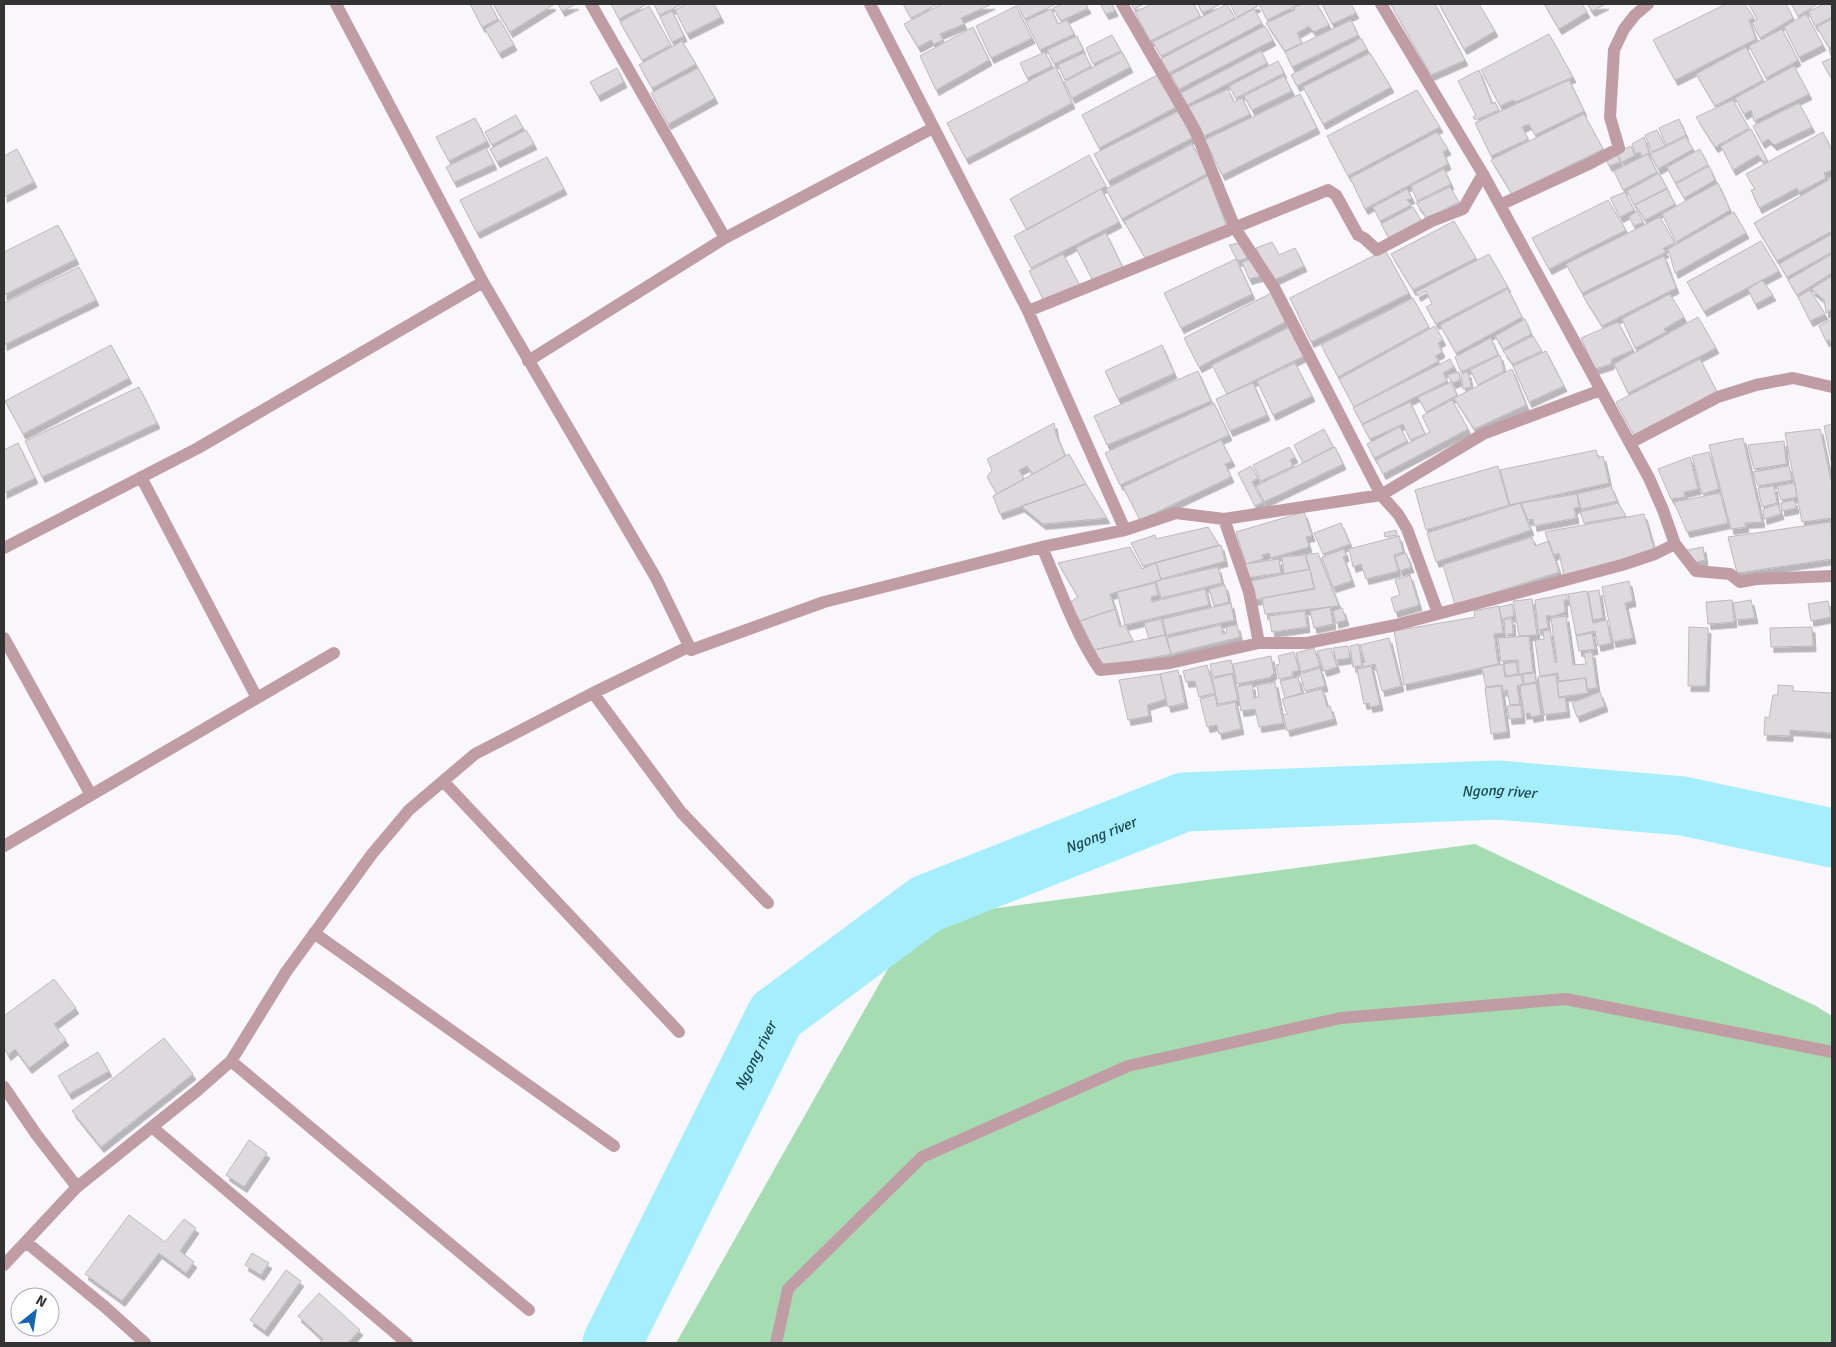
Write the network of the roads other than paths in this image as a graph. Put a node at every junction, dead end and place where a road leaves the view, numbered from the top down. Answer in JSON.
{"nodes":[{"id":1,"x":336,"y":4,"type":"edge"},
{"id":2,"x":591,"y":4,"type":"edge"},
{"id":3,"x":870,"y":4,"type":"edge"},
{"id":4,"x":1122,"y":4,"type":"edge"},
{"id":5,"x":1381,"y":4,"type":"edge"},
{"id":6,"x":1648,"y":4,"type":"edge"},
{"id":7,"x":933,"y":128,"type":"junction"},
{"id":8,"x":1483,"y":174,"type":"junction"},
{"id":9,"x":1500,"y":204,"type":"junction"},
{"id":10,"x":1235,"y":228,"type":"junction"},
{"id":11,"x":726,"y":238,"type":"junction"},
{"id":12,"x":483,"y":282,"type":"junction"},
{"id":13,"x":1028,"y":311,"type":"junction"},
{"id":14,"x":528,"y":361,"type":"junction"},
{"id":15,"x":1832,"y":387,"type":"edge"},
{"id":16,"x":1601,"y":390,"type":"junction"},
{"id":17,"x":1630,"y":443,"type":"junction"},
{"id":18,"x":141,"y":477,"type":"junction"},
{"id":19,"x":1381,"y":495,"type":"junction"},
{"id":20,"x":1224,"y":519,"type":"junction"},
{"id":21,"x":1125,"y":530,"type":"junction"},
{"id":22,"x":1675,"y":544,"type":"junction"},
{"id":23,"x":1042,"y":547,"type":"junction"},
{"id":24,"x":4,"y":548,"type":"edge"},
{"id":25,"x":1832,"y":576,"type":"edge"},
{"id":26,"x":1438,"y":614,"type":"junction"},
{"id":27,"x":4,"y":638,"type":"edge"},
{"id":28,"x":1259,"y":643,"type":"junction"},
{"id":29,"x":691,"y":650,"type":"junction"},
{"id":30,"x":334,"y":653,"type":"dead end"},
{"id":31,"x":593,"y":693,"type":"junction"},
{"id":32,"x":257,"y":698,"type":"junction"},
{"id":33,"x":443,"y":781,"type":"junction"},
{"id":34,"x":91,"y":795,"type":"junction"},
{"id":35,"x":4,"y":846,"type":"edge"},
{"id":36,"x":768,"y":904,"type":"dead end"},
{"id":37,"x":314,"y":933,"type":"junction"},
{"id":38,"x":679,"y":1032,"type":"dead end"},
{"id":39,"x":1832,"y":1052,"type":"edge"},
{"id":40,"x":231,"y":1061,"type":"junction"},
{"id":41,"x":4,"y":1087,"type":"edge"},
{"id":42,"x":152,"y":1127,"type":"junction"},
{"id":43,"x":614,"y":1146,"type":"dead end"},
{"id":44,"x":76,"y":1187,"type":"junction"},
{"id":45,"x":26,"y":1242,"type":"junction"},
{"id":46,"x":4,"y":1265,"type":"edge"},
{"id":47,"x":529,"y":1310,"type":"dead end"},
{"id":48,"x":145,"y":1343,"type":"edge"},
{"id":49,"x":407,"y":1343,"type":"edge"},
{"id":50,"x":776,"y":1343,"type":"edge"}],
"edges":[{"from":1,"to":12,"type":"street"},
{"from":2,"to":11,"type":"street"},
{"from":3,"to":7,"type":"street"},
{"from":4,"to":10,"type":"street"},
{"from":5,"to":8,"type":"street"},
{"from":6,"to":9,"type":"street"},
{"from":7,"to":11,"type":"street"},
{"from":7,"to":13,"type":"street"},
{"from":8,"to":9,"type":"street"},
{"from":8,"to":10,"type":"street"},
{"from":9,"to":16,"type":"street"},
{"from":10,"to":13,"type":"street"},
{"from":10,"to":19,"type":"street"},
{"from":11,"to":14,"type":"street"},
{"from":12,"to":14,"type":"street"},
{"from":12,"to":18,"type":"street"},
{"from":13,"to":21,"type":"street"},
{"from":14,"to":29,"type":"street"},
{"from":15,"to":17,"type":"street"},
{"from":16,"to":17,"type":"street"},
{"from":16,"to":19,"type":"street"},
{"from":17,"to":22,"type":"street"},
{"from":18,"to":24,"type":"street"},
{"from":18,"to":32,"type":"street"},
{"from":19,"to":20,"type":"street"},
{"from":19,"to":26,"type":"street"},
{"from":20,"to":21,"type":"street"},
{"from":20,"to":28,"type":"street"},
{"from":21,"to":23,"type":"street"},
{"from":22,"to":25,"type":"street"},
{"from":22,"to":26,"type":"street"},
{"from":23,"to":28,"type":"street"},
{"from":23,"to":29,"type":"street"},
{"from":26,"to":28,"type":"street"},
{"from":27,"to":34,"type":"street"},
{"from":29,"to":31,"type":"street"},
{"from":30,"to":32,"type":"street"},
{"from":31,"to":33,"type":"street"},
{"from":31,"to":36,"type":"street"},
{"from":32,"to":34,"type":"street"},
{"from":33,"to":37,"type":"street"},
{"from":33,"to":38,"type":"street"},
{"from":34,"to":35,"type":"street"},
{"from":37,"to":40,"type":"street"},
{"from":37,"to":43,"type":"street"},
{"from":39,"to":50,"type":"street"},
{"from":40,"to":42,"type":"street"},
{"from":40,"to":47,"type":"street"},
{"from":41,"to":44,"type":"street"},
{"from":42,"to":44,"type":"street"},
{"from":42,"to":49,"type":"street"},
{"from":44,"to":45,"type":"street"},
{"from":45,"to":46,"type":"street"},
{"from":45,"to":48,"type":"street"}]}
